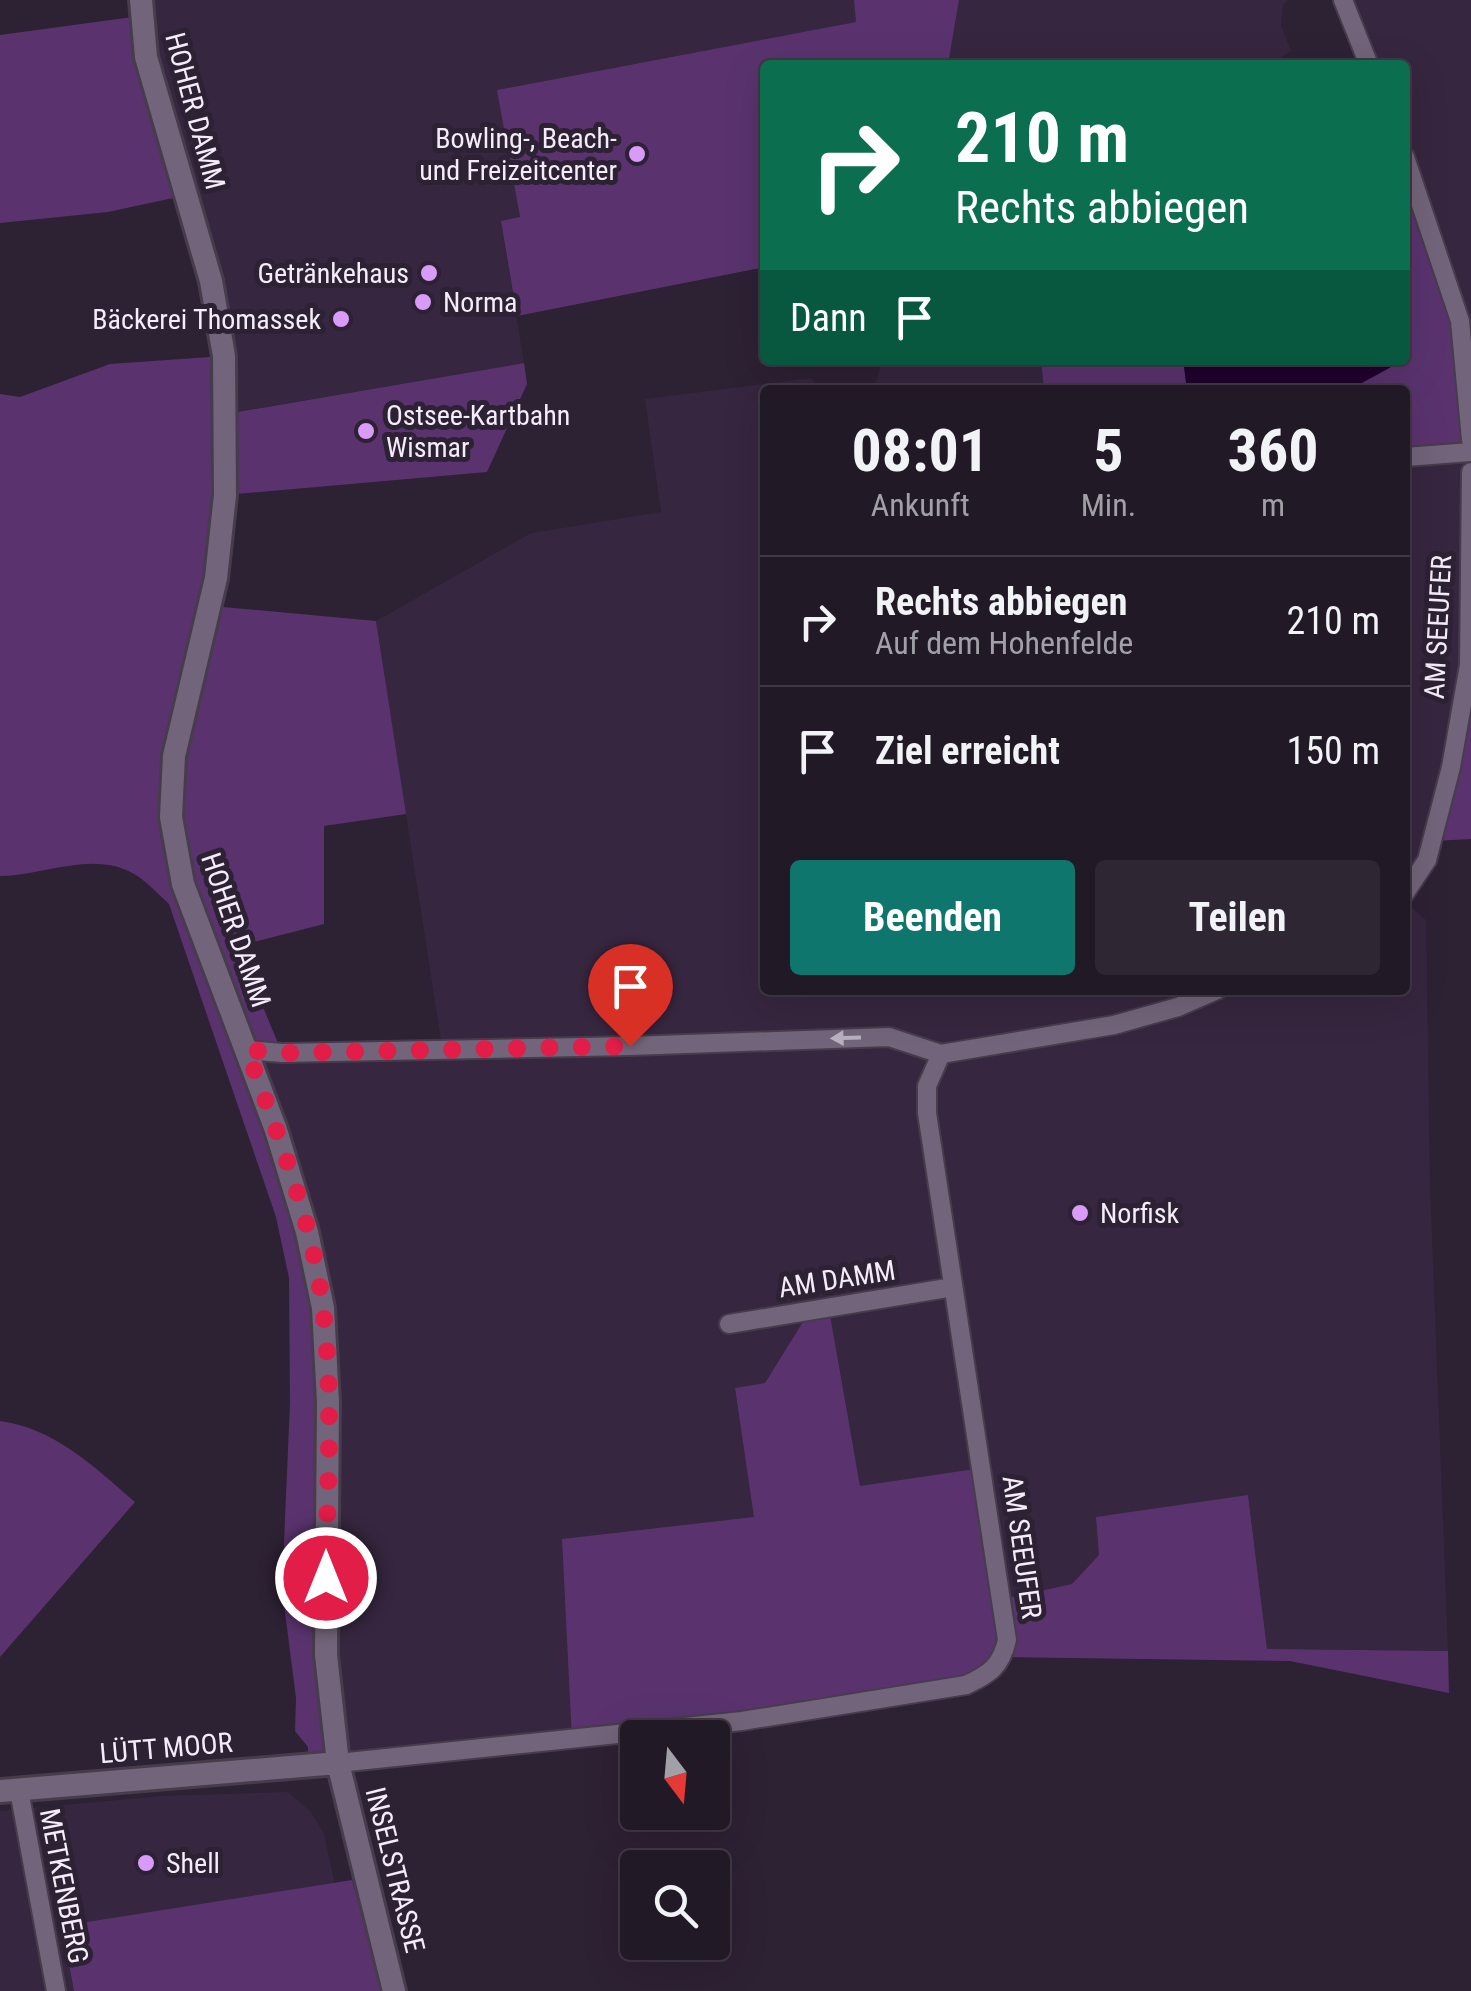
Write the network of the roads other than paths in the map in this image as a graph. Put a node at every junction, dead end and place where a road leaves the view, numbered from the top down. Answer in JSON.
{"nodes":[{"id":1,"x":141,"y":0,"type":"edge"},
{"id":2,"x":1343,"y":0,"type":"edge"},
{"id":3,"x":1367,"y":60,"type":"edge"},
{"id":4,"x":1410,"y":172,"type":"edge"},
{"id":5,"x":1471,"y":440,"type":"edge"},
{"id":6,"x":1471,"y":452,"type":"edge"},
{"id":7,"x":1410,"y":457,"type":"edge"},
{"id":8,"x":1471,"y":472,"type":"edge"},
{"id":9,"x":1410,"y":887,"type":"edge"},
{"id":10,"x":1206,"y":995,"type":"edge"},
{"id":11,"x":247,"y":1050,"type":"junction"},
{"id":12,"x":941,"y":1054,"type":"junction"},
{"id":13,"x":953,"y":1288,"type":"junction"},
{"id":14,"x":728,"y":1324,"type":"dead end"},
{"id":15,"x":338,"y":1762,"type":"junction"},
{"id":16,"x":9,"y":1791,"type":"edge"},
{"id":17,"x":56,"y":1991,"type":"edge"},
{"id":18,"x":394,"y":1991,"type":"edge"}],
"edges":[{"from":1,"to":11,"type":"main road","name":"HOHER DAMM"},
{"from":2,"to":3,"type":"street"},
{"from":4,"to":5,"type":"street"},
{"from":6,"to":7,"type":"street"},
{"from":8,"to":9,"type":"street","name":"AM SEEUFER"},
{"from":10,"to":12,"type":"street"},
{"from":12,"to":11,"type":"street","one_way":true},
{"from":11,"to":15,"type":"main road","name":"HOHER DAMM"},
{"from":12,"to":13,"type":"street","name":"AM SEEUFER"},
{"from":13,"to":14,"type":"street","name":"AM DAMM"},
{"from":13,"to":15,"type":"street","name":"AM SEEUFER"},
{"from":15,"to":16,"type":"main road","name":"LÜTT MOOR"},
{"from":15,"to":18,"type":"main road","name":"INSELSTRASSE"},
{"from":16,"to":17,"type":"street","name":"METKENBERG"}]}
